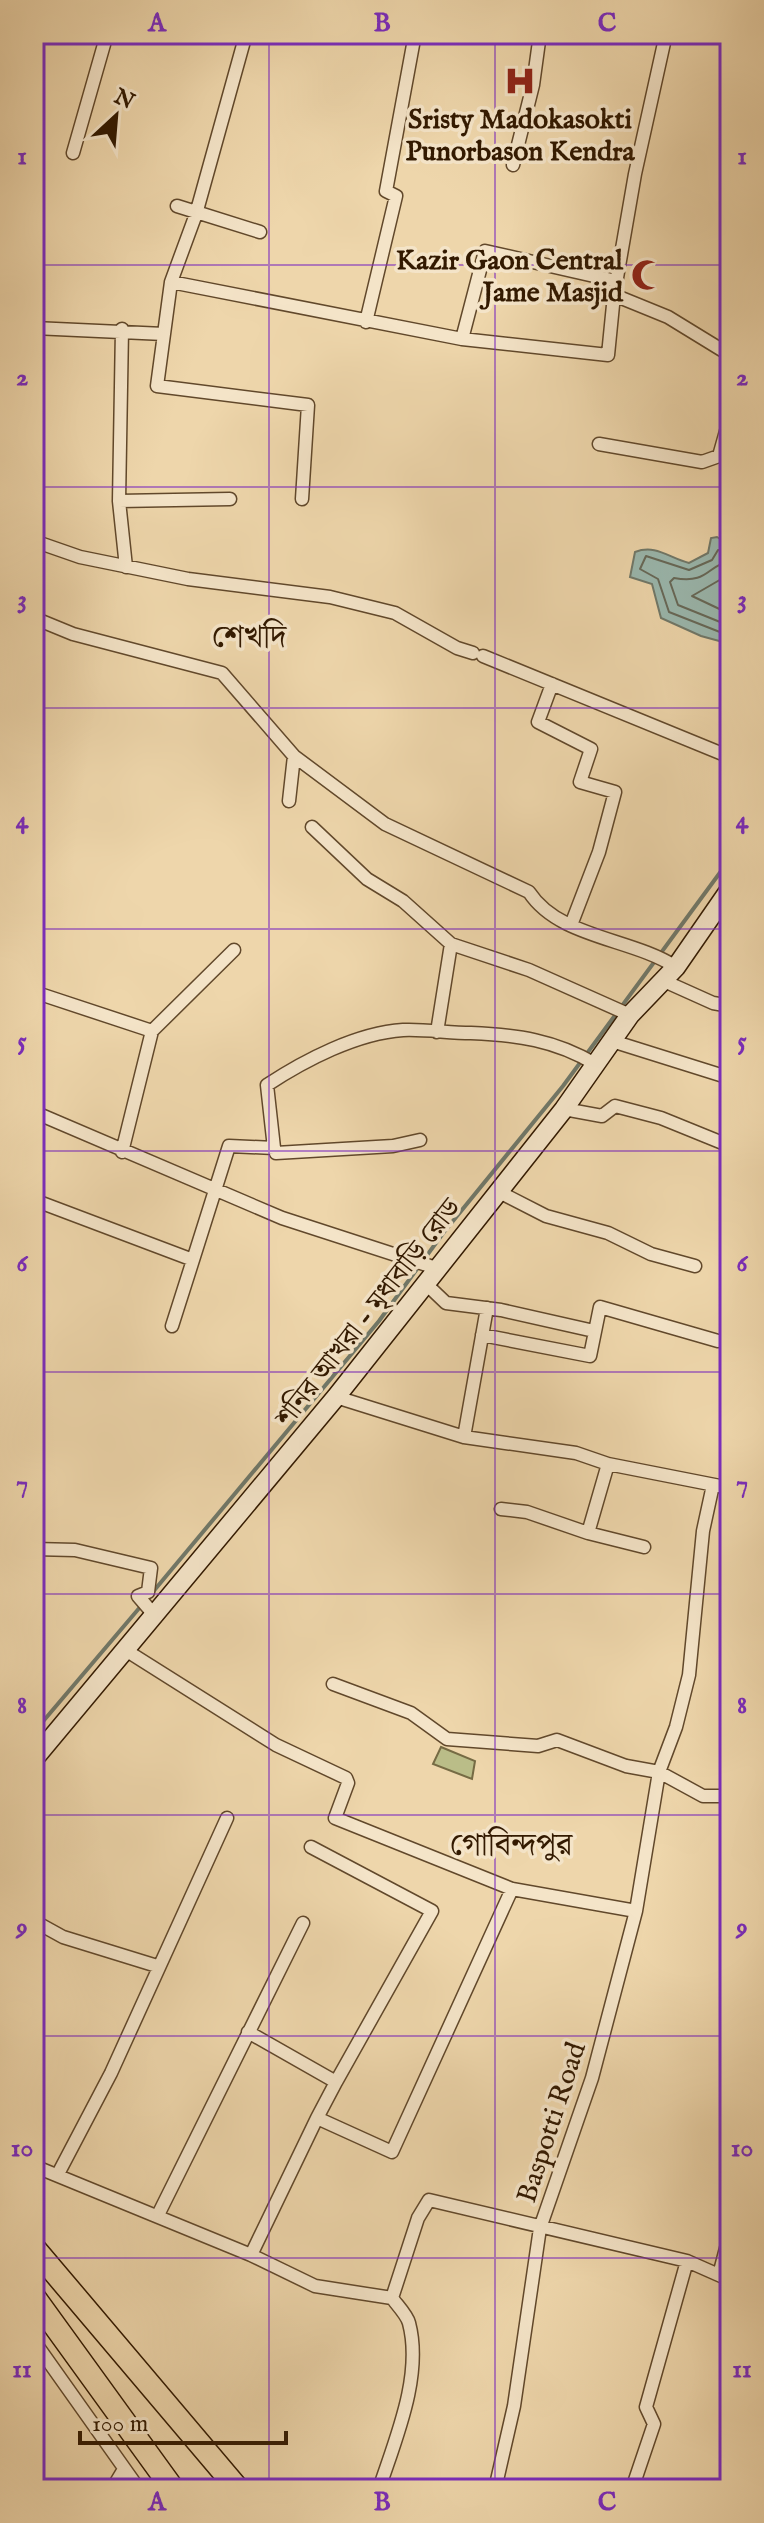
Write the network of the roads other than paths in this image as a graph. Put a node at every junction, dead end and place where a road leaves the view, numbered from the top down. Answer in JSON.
{"nodes":[{"id":1,"x":107,"y":34,"type":"edge"},
{"id":2,"x":246,"y":34,"type":"edge"},
{"id":3,"x":415,"y":34,"type":"edge"},
{"id":4,"x":540,"y":34,"type":"edge"},
{"id":5,"x":666,"y":34,"type":"edge"},
{"id":6,"x":73,"y":153,"type":"dead end"},
{"id":7,"x":513,"y":165,"type":"dead end"},
{"id":8,"x":177,"y":206,"type":"dead end"},
{"id":9,"x":196,"y":214,"type":"junction"},
{"id":10,"x":260,"y":232,"type":"dead end"},
{"id":11,"x":616,"y":281,"type":"junction"},
{"id":12,"x":171,"y":282,"type":"junction"},
{"id":13,"x":614,"y":295,"type":"junction"},
{"id":14,"x":366,"y":322,"type":"junction"},
{"id":15,"x":34,"y":328,"type":"edge"},
{"id":16,"x":122,"y":329,"type":"junction"},
{"id":17,"x":164,"y":334,"type":"junction"},
{"id":18,"x":462,"y":339,"type":"junction"},
{"id":19,"x":730,"y":355,"type":"edge"},
{"id":20,"x":730,"y":417,"type":"edge"},
{"id":21,"x":599,"y":444,"type":"dead end"},
{"id":22,"x":725,"y":457,"type":"edge"},
{"id":23,"x":230,"y":499,"type":"dead end"},
{"id":24,"x":302,"y":499,"type":"dead end"},
{"id":25,"x":119,"y":501,"type":"junction"},
{"id":26,"x":34,"y":541,"type":"edge"},
{"id":27,"x":126,"y":567,"type":"junction"},
{"id":28,"x":34,"y":618,"type":"edge"},
{"id":29,"x":552,"y":684,"type":"junction"},
{"id":30,"x":294,"y":756,"type":"junction"},
{"id":31,"x":730,"y":757,"type":"edge"},
{"id":32,"x":289,"y":801,"type":"dead end"},
{"id":33,"x":312,"y":827,"type":"dead end"},
{"id":34,"x":730,"y":889,"type":"edge"},
{"id":35,"x":571,"y":925,"type":"junction"},
{"id":36,"x":451,"y":944,"type":"junction"},
{"id":37,"x":234,"y":950,"type":"dead end"},
{"id":38,"x":670,"y":970,"type":"junction"},
{"id":39,"x":34,"y":992,"type":"edge"},
{"id":40,"x":730,"y":1006,"type":"edge"},
{"id":41,"x":630,"y":1015,"type":"junction"},
{"id":42,"x":152,"y":1031,"type":"junction"},
{"id":43,"x":437,"y":1032,"type":"junction"},
{"id":44,"x":612,"y":1041,"type":"junction"},
{"id":45,"x":595,"y":1064,"type":"junction"},
{"id":46,"x":730,"y":1078,"type":"edge"},
{"id":47,"x":564,"y":1109,"type":"junction"},
{"id":48,"x":34,"y":1112,"type":"edge"},
{"id":49,"x":420,"y":1140,"type":"dead end"},
{"id":50,"x":730,"y":1146,"type":"edge"},
{"id":51,"x":274,"y":1148,"type":"junction"},
{"id":52,"x":122,"y":1152,"type":"junction"},
{"id":53,"x":215,"y":1187,"type":"junction"},
{"id":54,"x":499,"y":1192,"type":"junction"},
{"id":55,"x":34,"y":1200,"type":"edge"},
{"id":56,"x":193,"y":1260,"type":"junction"},
{"id":57,"x":695,"y":1266,"type":"dead end"},
{"id":58,"x":430,"y":1275,"type":"junction"},
{"id":59,"x":487,"y":1308,"type":"junction"},
{"id":60,"x":172,"y":1326,"type":"dead end"},
{"id":61,"x":594,"y":1331,"type":"junction"},
{"id":62,"x":482,"y":1335,"type":"junction"},
{"id":63,"x":718,"y":1341,"type":"dead end"},
{"id":64,"x":336,"y":1397,"type":"junction"},
{"id":65,"x":464,"y":1437,"type":"junction"},
{"id":66,"x":608,"y":1464,"type":"junction"},
{"id":67,"x":713,"y":1485,"type":"junction"},
{"id":68,"x":730,"y":1488,"type":"edge"},
{"id":69,"x":501,"y":1509,"type":"dead end"},
{"id":70,"x":588,"y":1533,"type":"junction"},
{"id":71,"x":644,"y":1547,"type":"dead end"},
{"id":72,"x":34,"y":1549,"type":"edge"},
{"id":73,"x":154,"y":1614,"type":"junction"},
{"id":74,"x":127,"y":1651,"type":"junction"},
{"id":75,"x":333,"y":1684,"type":"dead end"},
{"id":76,"x":34,"y":1759,"type":"edge"},
{"id":77,"x":659,"y":1772,"type":"junction"},
{"id":78,"x":730,"y":1796,"type":"edge"},
{"id":79,"x":227,"y":1818,"type":"dead end"},
{"id":80,"x":311,"y":1847,"type":"dead end"},
{"id":81,"x":512,"y":1889,"type":"junction"},
{"id":82,"x":636,"y":1911,"type":"junction"},
{"id":83,"x":34,"y":1921,"type":"edge"},
{"id":84,"x":303,"y":1923,"type":"dead end"},
{"id":85,"x":157,"y":1966,"type":"junction"},
{"id":86,"x":248,"y":2032,"type":"junction"},
{"id":87,"x":336,"y":2082,"type":"junction"},
{"id":88,"x":317,"y":2118,"type":"junction"},
{"id":89,"x":34,"y":2166,"type":"edge"},
{"id":90,"x":58,"y":2174,"type":"junction"},
{"id":91,"x":158,"y":2215,"type":"junction"},
{"id":92,"x":540,"y":2228,"type":"junction"},
{"id":93,"x":730,"y":2233,"type":"edge"},
{"id":94,"x":34,"y":2239,"type":"edge"},
{"id":95,"x":34,"y":2248,"type":"edge"},
{"id":96,"x":251,"y":2255,"type":"junction"},
{"id":97,"x":687,"y":2261,"type":"junction"},
{"id":98,"x":724,"y":2277,"type":"edge"},
{"id":99,"x":62,"y":2282,"type":"junction"},
{"id":100,"x":34,"y":2297,"type":"edge"},
{"id":101,"x":392,"y":2298,"type":"junction"},
{"id":102,"x":34,"y":2341,"type":"edge"},
{"id":103,"x":124,"y":2469,"type":"junction"},
{"id":104,"x":112,"y":2489,"type":"edge"},
{"id":105,"x":139,"y":2489,"type":"edge"},
{"id":106,"x":173,"y":2489,"type":"edge"},
{"id":107,"x":238,"y":2489,"type":"edge"},
{"id":108,"x":379,"y":2489,"type":"edge"},
{"id":109,"x":495,"y":2489,"type":"edge"},
{"id":110,"x":632,"y":2489,"type":"edge"}],
"edges":[{"from":1,"to":6,"type":"street"},
{"from":2,"to":9,"type":"street"},
{"from":3,"to":14,"type":"street"},
{"from":4,"to":7,"type":"street"},
{"from":5,"to":11,"type":"street"},
{"from":8,"to":9,"type":"street"},
{"from":9,"to":10,"type":"street"},
{"from":9,"to":12,"type":"street"},
{"from":11,"to":13,"type":"street"},
{"from":11,"to":18,"type":"street"},
{"from":12,"to":14,"type":"street"},
{"from":12,"to":17,"type":"street"},
{"from":13,"to":18,"type":"street"},
{"from":13,"to":19,"type":"street"},
{"from":14,"to":18,"type":"street"},
{"from":15,"to":16,"type":"street"},
{"from":16,"to":17,"type":"street"},
{"from":16,"to":25,"type":"street"},
{"from":17,"to":24,"type":"street"},
{"from":20,"to":22,"type":"street"},
{"from":21,"to":22,"type":"street"},
{"from":23,"to":25,"type":"street"},
{"from":25,"to":27,"type":"street"},
{"from":26,"to":27,"type":"street"},
{"from":27,"to":29,"type":"street"},
{"from":28,"to":30,"type":"street"},
{"from":29,"to":31,"type":"street"},
{"from":29,"to":35,"type":"street"},
{"from":30,"to":32,"type":"street"},
{"from":30,"to":35,"type":"street"},
{"from":33,"to":36,"type":"street"},
{"from":34,"to":38,"type":"main road","name":"শনির আখরা - মৃধাবাড়ি রোড"},
{"from":35,"to":38,"type":"street"},
{"from":36,"to":41,"type":"street"},
{"from":36,"to":43,"type":"street"},
{"from":37,"to":42,"type":"street"},
{"from":38,"to":40,"type":"street"},
{"from":38,"to":41,"type":"main road","name":"শনির আখরা - মৃধাবাড়ি রোড"},
{"from":39,"to":42,"type":"street"},
{"from":41,"to":44,"type":"main road","name":"শনির আখরা - মৃধাবাড়ি রোড"},
{"from":42,"to":52,"type":"street"},
{"from":43,"to":45,"type":"street"},
{"from":43,"to":51,"type":"street"},
{"from":44,"to":45,"type":"main road","name":"শনির আখরা - মৃধাবাড়ি রোড"},
{"from":44,"to":46,"type":"street"},
{"from":45,"to":47,"type":"main road","name":"শনির আখরা - মৃধাবাড়ি রোড"},
{"from":47,"to":50,"type":"street"},
{"from":47,"to":54,"type":"main road","name":"শনির আখরা - মৃধাবাড়ি রোড"},
{"from":48,"to":52,"type":"street"},
{"from":49,"to":51,"type":"street"},
{"from":51,"to":53,"type":"street"},
{"from":52,"to":53,"type":"street"},
{"from":53,"to":56,"type":"street"},
{"from":53,"to":58,"type":"street"},
{"from":54,"to":57,"type":"street"},
{"from":54,"to":58,"type":"main road","name":"শনির আখরা - মৃধাবাড়ি রোড"},
{"from":55,"to":56,"type":"street"},
{"from":56,"to":60,"type":"street"},
{"from":58,"to":59,"type":"street"},
{"from":58,"to":64,"type":"main road","name":"শনির আখরা - মৃধাবাড়ি রোড"},
{"from":59,"to":61,"type":"street"},
{"from":59,"to":62,"type":"street"},
{"from":61,"to":62,"type":"street"},
{"from":61,"to":63,"type":"street"},
{"from":62,"to":65,"type":"street"},
{"from":64,"to":65,"type":"street"},
{"from":64,"to":73,"type":"main road","name":"শনির আখরা - মৃধাবাড়ি রোড"},
{"from":65,"to":66,"type":"street"},
{"from":66,"to":67,"type":"street"},
{"from":66,"to":70,"type":"street"},
{"from":67,"to":68,"type":"street"},
{"from":67,"to":77,"type":"street","name":"Baspotti Road"},
{"from":69,"to":70,"type":"street"},
{"from":70,"to":71,"type":"street"},
{"from":72,"to":73,"type":"street"},
{"from":73,"to":74,"type":"main road","name":"শনির আখরা - মৃধাবাড়ি রোড"},
{"from":74,"to":76,"type":"main road","name":"শনির আখরা - মৃধাবাড়ি রোড"},
{"from":74,"to":81,"type":"street"},
{"from":75,"to":77,"type":"street"},
{"from":77,"to":78,"type":"street"},
{"from":77,"to":82,"type":"street","name":"Baspotti Road"},
{"from":79,"to":85,"type":"street"},
{"from":80,"to":87,"type":"street"},
{"from":81,"to":82,"type":"street"},
{"from":81,"to":88,"type":"street"},
{"from":82,"to":92,"type":"street","name":"Baspotti Road"},
{"from":83,"to":85,"type":"street"},
{"from":84,"to":86,"type":"street"},
{"from":85,"to":90,"type":"street"},
{"from":86,"to":87,"type":"street"},
{"from":86,"to":91,"type":"street"},
{"from":87,"to":88,"type":"street"},
{"from":88,"to":96,"type":"street"},
{"from":89,"to":90,"type":"street"},
{"from":90,"to":91,"type":"street"},
{"from":91,"to":96,"type":"street"},
{"from":92,"to":97,"type":"street"},
{"from":92,"to":101,"type":"street"},
{"from":92,"to":109,"type":"street","name":"Baspotti Road"},
{"from":93,"to":98,"type":"street"},
{"from":94,"to":99,"type":"highway"},
{"from":95,"to":99,"type":"highway"},
{"from":96,"to":101,"type":"street"},
{"from":97,"to":98,"type":"street"},
{"from":97,"to":110,"type":"street"},
{"from":99,"to":107,"type":"highway"},
{"from":100,"to":106,"type":"highway"},
{"from":101,"to":108,"type":"street"},
{"from":102,"to":103,"type":"street"},
{"from":103,"to":104,"type":"street"},
{"from":103,"to":105,"type":"street"}]}
